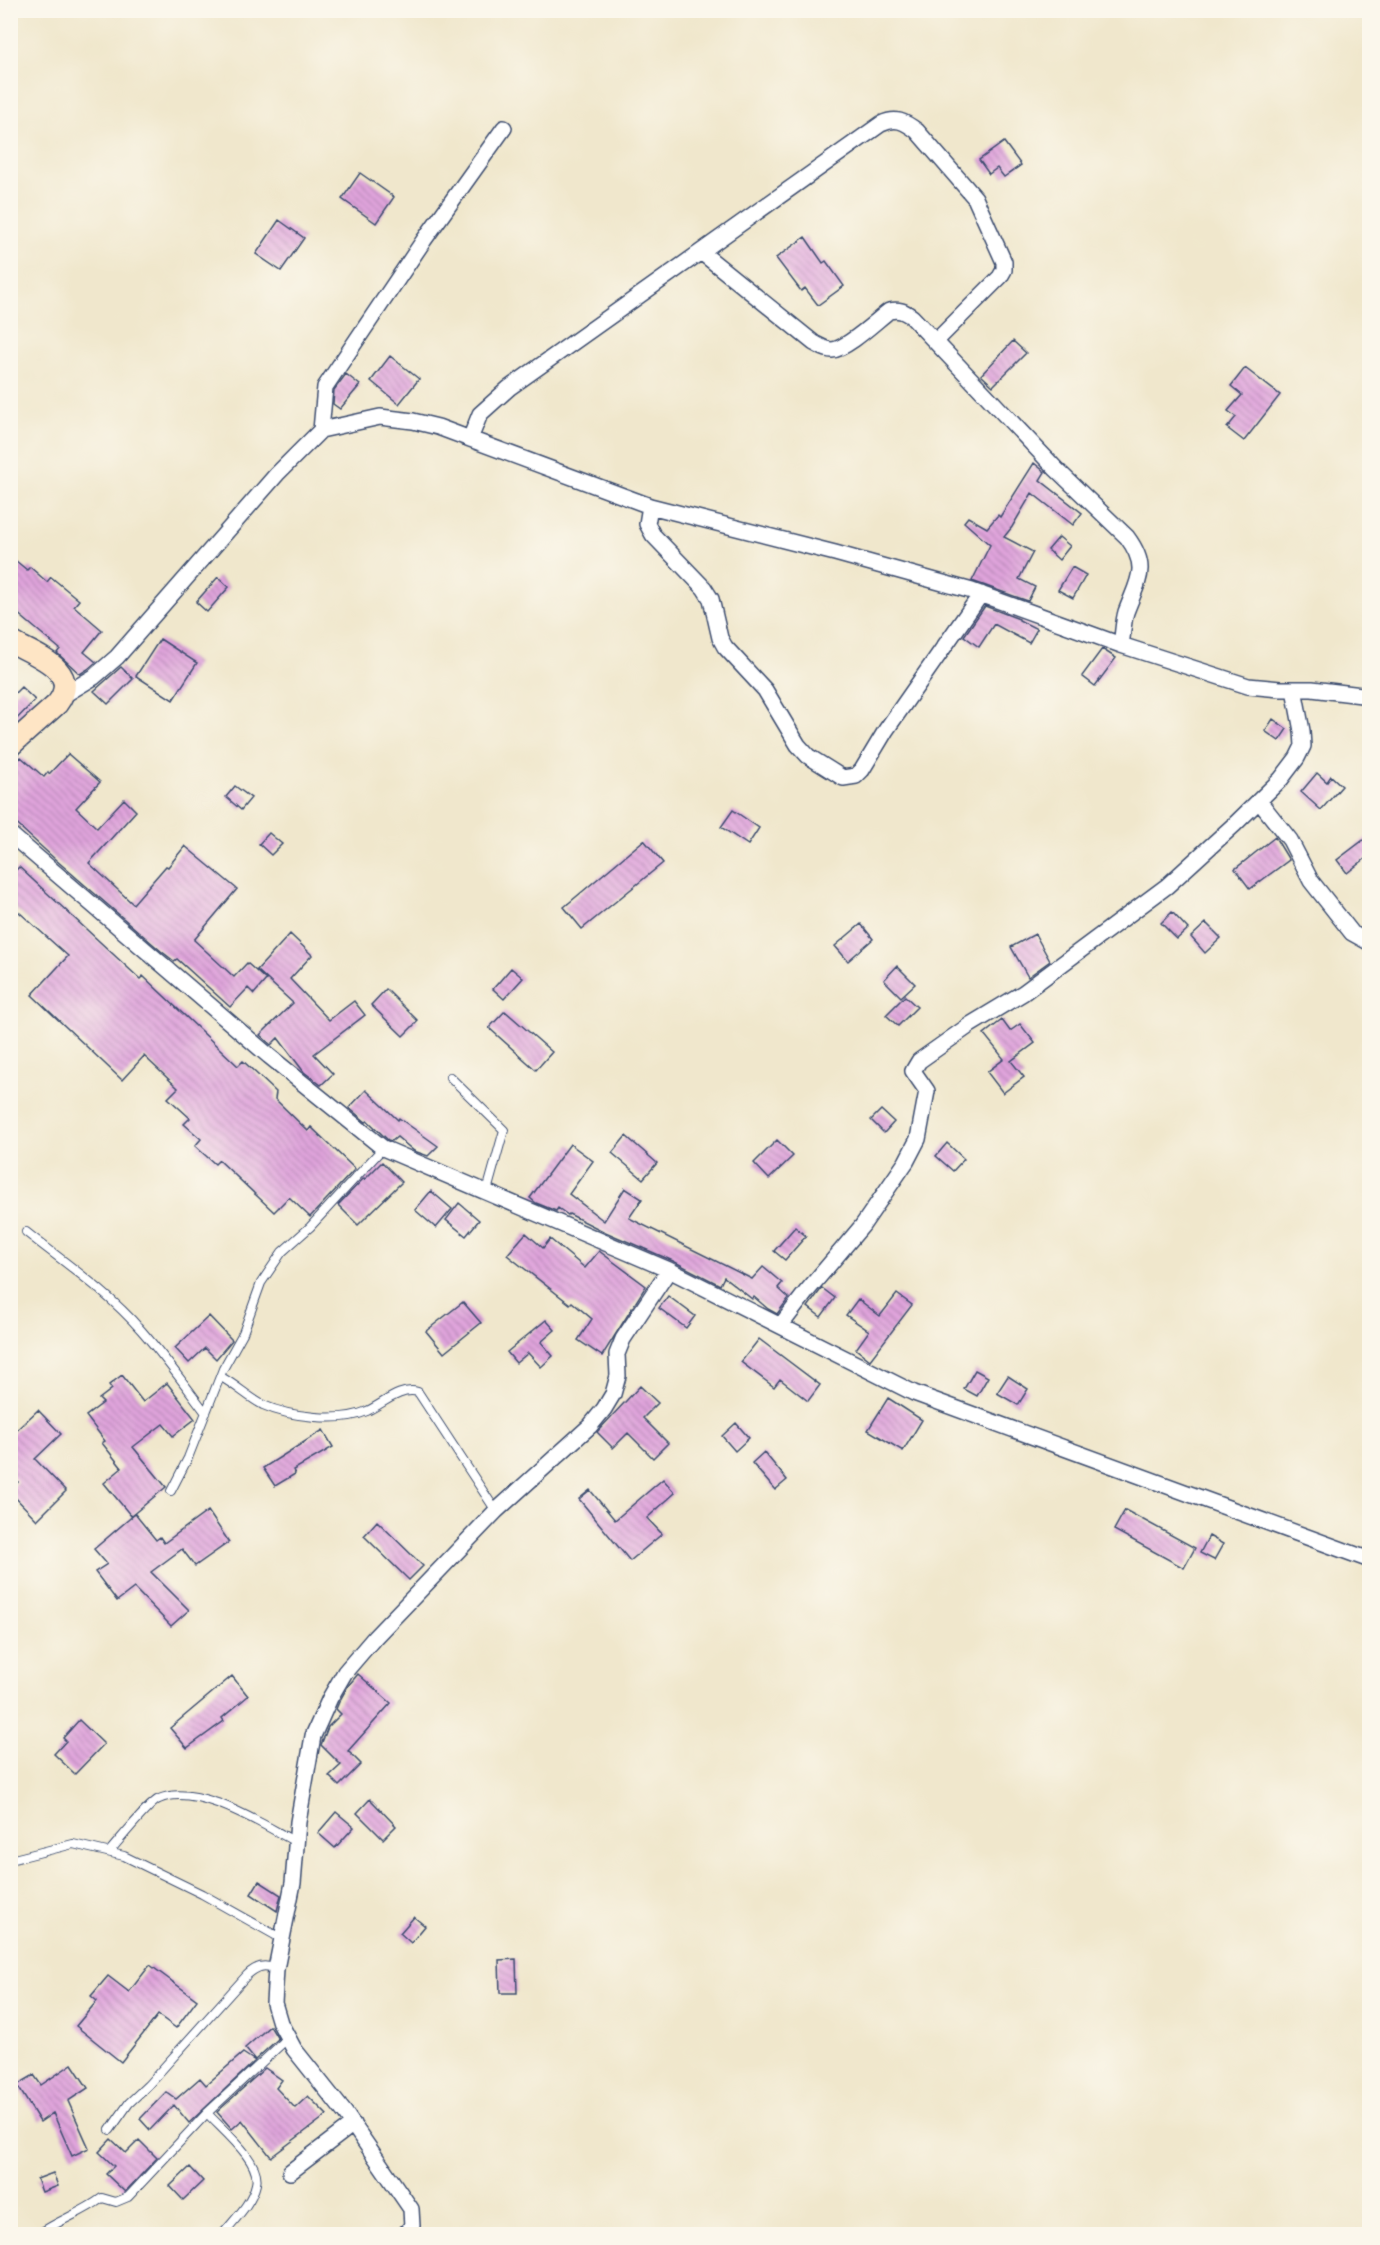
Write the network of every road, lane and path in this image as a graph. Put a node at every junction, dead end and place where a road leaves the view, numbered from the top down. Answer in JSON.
{"nodes":[{"id":1,"x":504,"y":128,"type":"dead end"},
{"id":2,"x":701,"y":252,"type":"junction"},
{"id":3,"x":936,"y":341,"type":"junction"},
{"id":4,"x":321,"y":430,"type":"junction"},
{"id":5,"x":470,"y":439,"type":"junction"},
{"id":6,"x":651,"y":506,"type":"junction"},
{"id":7,"x":981,"y":594,"type":"junction"},
{"id":8,"x":10,"y":641,"type":"edge"},
{"id":9,"x":1121,"y":645,"type":"junction"},
{"id":10,"x":1294,"y":689,"type":"junction"},
{"id":11,"x":64,"y":695,"type":"junction"},
{"id":12,"x":1370,"y":696,"type":"edge"},
{"id":13,"x":10,"y":746,"type":"edge"},
{"id":14,"x":1259,"y":801,"type":"junction"},
{"id":15,"x":10,"y":834,"type":"edge"},
{"id":16,"x":1370,"y":943,"type":"edge"},
{"id":17,"x":450,"y":1077,"type":"dead end"},
{"id":18,"x":383,"y":1148,"type":"junction"},
{"id":19,"x":487,"y":1191,"type":"junction"},
{"id":20,"x":26,"y":1232,"type":"dead end"},
{"id":21,"x":669,"y":1270,"type":"junction"},
{"id":22,"x":782,"y":1325,"type":"junction"},
{"id":23,"x":221,"y":1377,"type":"junction"},
{"id":24,"x":206,"y":1413,"type":"junction"},
{"id":25,"x":171,"y":1491,"type":"dead end"},
{"id":26,"x":496,"y":1511,"type":"junction"},
{"id":27,"x":1370,"y":1560,"type":"edge"},
{"id":28,"x":296,"y":1842,"type":"junction"},
{"id":29,"x":109,"y":1852,"type":"junction"},
{"id":30,"x":10,"y":1860,"type":"edge"},
{"id":31,"x":282,"y":1939,"type":"junction"},
{"id":32,"x":276,"y":1969,"type":"junction"},
{"id":33,"x":288,"y":2038,"type":"junction"},
{"id":34,"x":207,"y":2113,"type":"junction"},
{"id":35,"x":353,"y":2124,"type":"junction"},
{"id":36,"x":110,"y":2130,"type":"dead end"},
{"id":37,"x":290,"y":2172,"type":"dead end"},
{"id":38,"x":39,"y":2235,"type":"edge"},
{"id":39,"x":223,"y":2235,"type":"edge"},
{"id":40,"x":405,"y":2235,"type":"edge"}],
"edges":[{"from":1,"to":4,"type":"street"},
{"from":2,"to":3,"type":"street"},
{"from":2,"to":3,"type":"street"},
{"from":2,"to":5,"type":"street"},
{"from":3,"to":9,"type":"street"},
{"from":4,"to":5,"type":"street"},
{"from":4,"to":11,"type":"street"},
{"from":5,"to":6,"type":"street"},
{"from":6,"to":7,"type":"street"},
{"from":6,"to":7,"type":"street"},
{"from":7,"to":9,"type":"street"},
{"from":8,"to":11,"type":"main road"},
{"from":9,"to":10,"type":"street"},
{"from":10,"to":12,"type":"street"},
{"from":10,"to":14,"type":"street"},
{"from":11,"to":13,"type":"main road"},
{"from":14,"to":16,"type":"street"},
{"from":14,"to":22,"type":"street"},
{"from":15,"to":18,"type":"street"},
{"from":17,"to":19,"type":"lane"},
{"from":18,"to":19,"type":"street"},
{"from":18,"to":23,"type":"lane"},
{"from":19,"to":21,"type":"street"},
{"from":20,"to":24,"type":"lane"},
{"from":21,"to":22,"type":"street"},
{"from":21,"to":26,"type":"street"},
{"from":22,"to":27,"type":"street"},
{"from":23,"to":24,"type":"lane"},
{"from":23,"to":26,"type":"lane"},
{"from":24,"to":25,"type":"lane"},
{"from":26,"to":28,"type":"street"},
{"from":28,"to":29,"type":"lane"},
{"from":28,"to":31,"type":"street"},
{"from":29,"to":30,"type":"lane"},
{"from":29,"to":31,"type":"lane"},
{"from":31,"to":32,"type":"street"},
{"from":32,"to":33,"type":"street"},
{"from":32,"to":36,"type":"lane"},
{"from":33,"to":34,"type":"lane"},
{"from":33,"to":35,"type":"street"},
{"from":34,"to":38,"type":"lane"},
{"from":34,"to":39,"type":"lane"},
{"from":35,"to":37,"type":"street"},
{"from":35,"to":40,"type":"street"}]}
